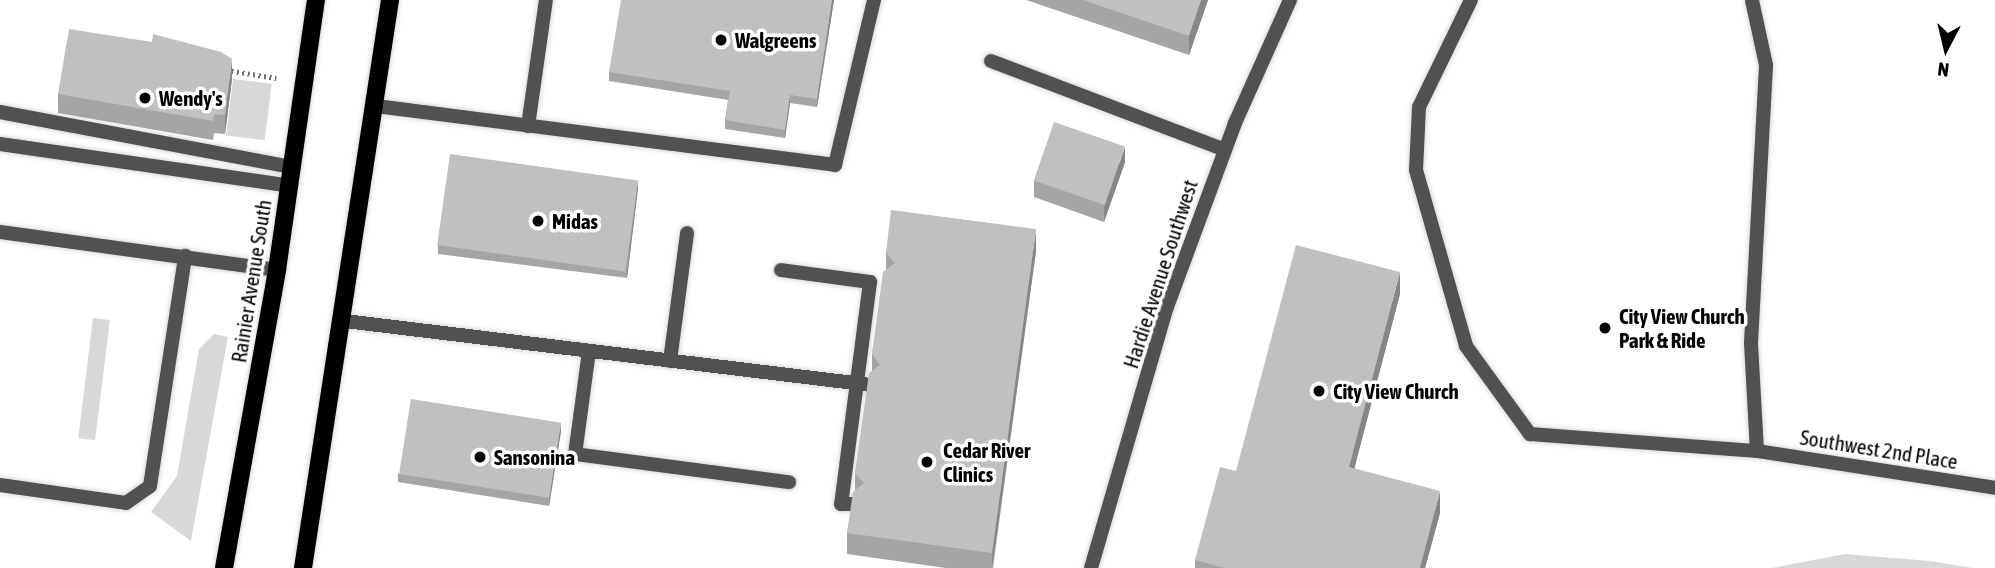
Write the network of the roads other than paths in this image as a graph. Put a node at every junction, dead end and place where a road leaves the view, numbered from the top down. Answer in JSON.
{"nodes":[{"id":1,"x":316,"y":0,"type":"edge"},
{"id":2,"x":390,"y":0,"type":"edge"},
{"id":3,"x":545,"y":0,"type":"edge"},
{"id":4,"x":874,"y":0,"type":"edge"},
{"id":5,"x":1290,"y":0,"type":"edge"},
{"id":6,"x":1471,"y":0,"type":"edge"},
{"id":7,"x":1752,"y":0,"type":"edge"},
{"id":8,"x":991,"y":61,"type":"dead end"},
{"id":9,"x":376,"y":106,"type":"junction"},
{"id":10,"x":0,"y":112,"type":"edge"},
{"id":11,"x":527,"y":126,"type":"junction"},
{"id":12,"x":0,"y":144,"type":"edge"},
{"id":13,"x":1224,"y":150,"type":"junction"},
{"id":14,"x":292,"y":167,"type":"junction"},
{"id":15,"x":290,"y":186,"type":"junction"},
{"id":16,"x":0,"y":232,"type":"edge"},
{"id":17,"x":687,"y":233,"type":"dead end"},
{"id":18,"x":186,"y":256,"type":"junction"},
{"id":19,"x":278,"y":270,"type":"junction"},
{"id":20,"x":781,"y":270,"type":"dead end"},
{"id":21,"x":345,"y":321,"type":"junction"},
{"id":22,"x":589,"y":351,"type":"junction"},
{"id":23,"x":670,"y":361,"type":"junction"},
{"id":24,"x":864,"y":384,"type":"junction"},
{"id":25,"x":1757,"y":451,"type":"junction"},
{"id":26,"x":789,"y":482,"type":"dead end"},
{"id":27,"x":0,"y":485,"type":"edge"},
{"id":28,"x":1995,"y":488,"type":"edge"},
{"id":29,"x":854,"y":504,"type":"edge"},
{"id":30,"x":224,"y":568,"type":"edge"},
{"id":31,"x":303,"y":568,"type":"edge"},
{"id":32,"x":1091,"y":568,"type":"edge"}],
"edges":[{"from":1,"to":14,"type":"main road","name":"Rainier Avenue South"},
{"from":2,"to":9,"type":"main road"},
{"from":3,"to":11,"type":"street"},
{"from":4,"to":11,"type":"street"},
{"from":5,"to":13,"type":"street","name":"Hardie Avenue Southwest"},
{"from":6,"to":25,"type":"street","name":"Southwest 2nd Place"},
{"from":7,"to":25,"type":"street"},
{"from":8,"to":13,"type":"street"},
{"from":9,"to":11,"type":"street"},
{"from":9,"to":21,"type":"main road"},
{"from":10,"to":14,"type":"street"},
{"from":12,"to":15,"type":"street"},
{"from":13,"to":32,"type":"street","name":"Hardie Avenue Southwest"},
{"from":14,"to":15,"type":"main road","name":"Rainier Avenue South"},
{"from":15,"to":19,"type":"main road","name":"Rainier Avenue South"},
{"from":16,"to":18,"type":"street"},
{"from":17,"to":23,"type":"street"},
{"from":18,"to":19,"type":"street"},
{"from":18,"to":27,"type":"street"},
{"from":19,"to":30,"type":"main road","name":"Rainier Avenue South"},
{"from":20,"to":24,"type":"street"},
{"from":21,"to":22,"type":"street"},
{"from":21,"to":31,"type":"main road"},
{"from":22,"to":23,"type":"street"},
{"from":22,"to":26,"type":"street"},
{"from":23,"to":24,"type":"street"},
{"from":24,"to":29,"type":"street"},
{"from":25,"to":28,"type":"street","name":"Southwest 2nd Place"}]}
